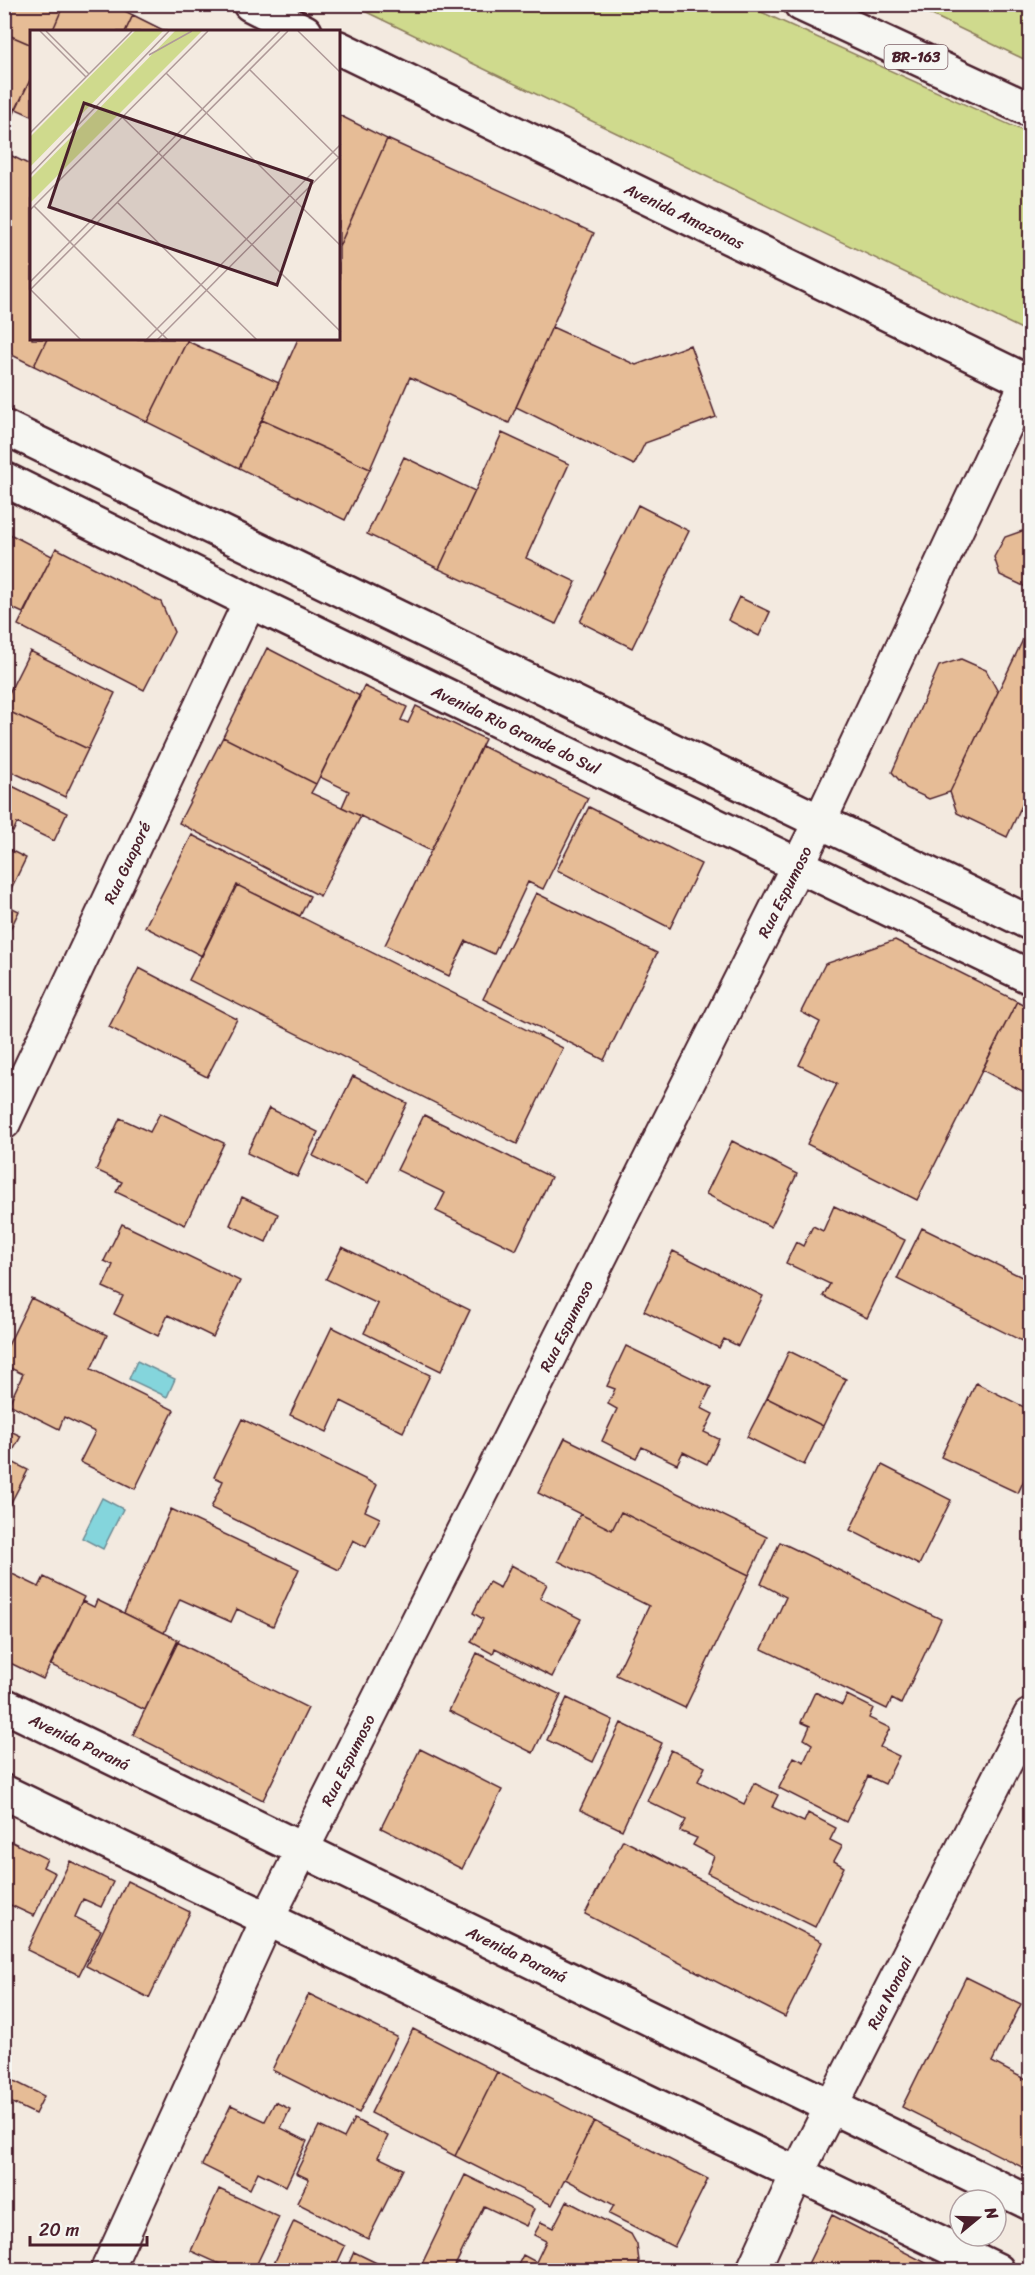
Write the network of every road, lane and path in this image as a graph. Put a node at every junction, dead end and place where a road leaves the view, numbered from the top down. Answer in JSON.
{"nodes":[{"id":1,"x":250,"y":4,"type":"edge"},
{"id":2,"x":801,"y":4,"type":"edge"},
{"id":3,"x":301,"y":30,"type":"edge"},
{"id":4,"x":340,"y":48,"type":"edge"},
{"id":5,"x":1030,"y":110,"type":"edge"},
{"id":6,"x":1029,"y":382,"type":"edge"},
{"id":7,"x":4,"y":427,"type":"edge"},
{"id":8,"x":4,"y":479,"type":"edge"},
{"id":9,"x":250,"y":601,"type":"junction"},
{"id":10,"x":820,"y":821,"type":"junction"},
{"id":11,"x":798,"y":865,"type":"junction"},
{"id":12,"x":1030,"y":923,"type":"edge"},
{"id":13,"x":1030,"y":977,"type":"edge"},
{"id":14,"x":4,"y":1123,"type":"edge"},
{"id":15,"x":4,"y":1704,"type":"edge"},
{"id":16,"x":1030,"y":1716,"type":"edge"},
{"id":17,"x":4,"y":1792,"type":"edge"},
{"id":18,"x":304,"y":1850,"type":"junction"},
{"id":19,"x":268,"y":1918,"type":"junction"},
{"id":20,"x":833,"y":2107,"type":"junction"},
{"id":21,"x":797,"y":2174,"type":"junction"},
{"id":22,"x":1030,"y":2203,"type":"edge"},
{"id":23,"x":107,"y":2271,"type":"edge"},
{"id":24,"x":753,"y":2271,"type":"edge"},
{"id":25,"x":997,"y":2271,"type":"edge"}],
"edges":[{"from":1,"to":3,"type":"main road"},
{"from":2,"to":5,"type":"main road","number":"BR-163"},
{"from":4,"to":6,"type":"main road","name":"Avenida Amazonas"},
{"from":6,"to":10,"type":"street","name":"Rua Espumoso"},
{"from":7,"to":10,"type":"main road"},
{"from":8,"to":9,"type":"main road","name":"Avenida Rio Grande do Sul"},
{"from":9,"to":11,"type":"main road","name":"Avenida Rio Grande do Sul"},
{"from":9,"to":14,"type":"street","name":"Rua Guaporé"},
{"from":10,"to":11,"type":"street","name":"Rua Espumoso"},
{"from":10,"to":12,"type":"main road"},
{"from":11,"to":13,"type":"main road","name":"Avenida Rio Grande do Sul"},
{"from":11,"to":18,"type":"street","name":"Rua Espumoso"},
{"from":15,"to":18,"type":"main road","name":"Avenida Paraná"},
{"from":16,"to":20,"type":"street","name":"Rua Nonoai"},
{"from":17,"to":19,"type":"main road"},
{"from":18,"to":19,"type":"street","name":"Rua Espumoso"},
{"from":18,"to":20,"type":"main road","name":"Avenida Paraná"},
{"from":19,"to":21,"type":"main road"},
{"from":19,"to":23,"type":"street","name":"Rua Espumoso"},
{"from":20,"to":21,"type":"street","name":"Rua Nonoai"},
{"from":20,"to":22,"type":"main road","name":"Avenida Paraná"},
{"from":21,"to":24,"type":"street","name":"Rua Nonoai"},
{"from":21,"to":25,"type":"main road"}]}
